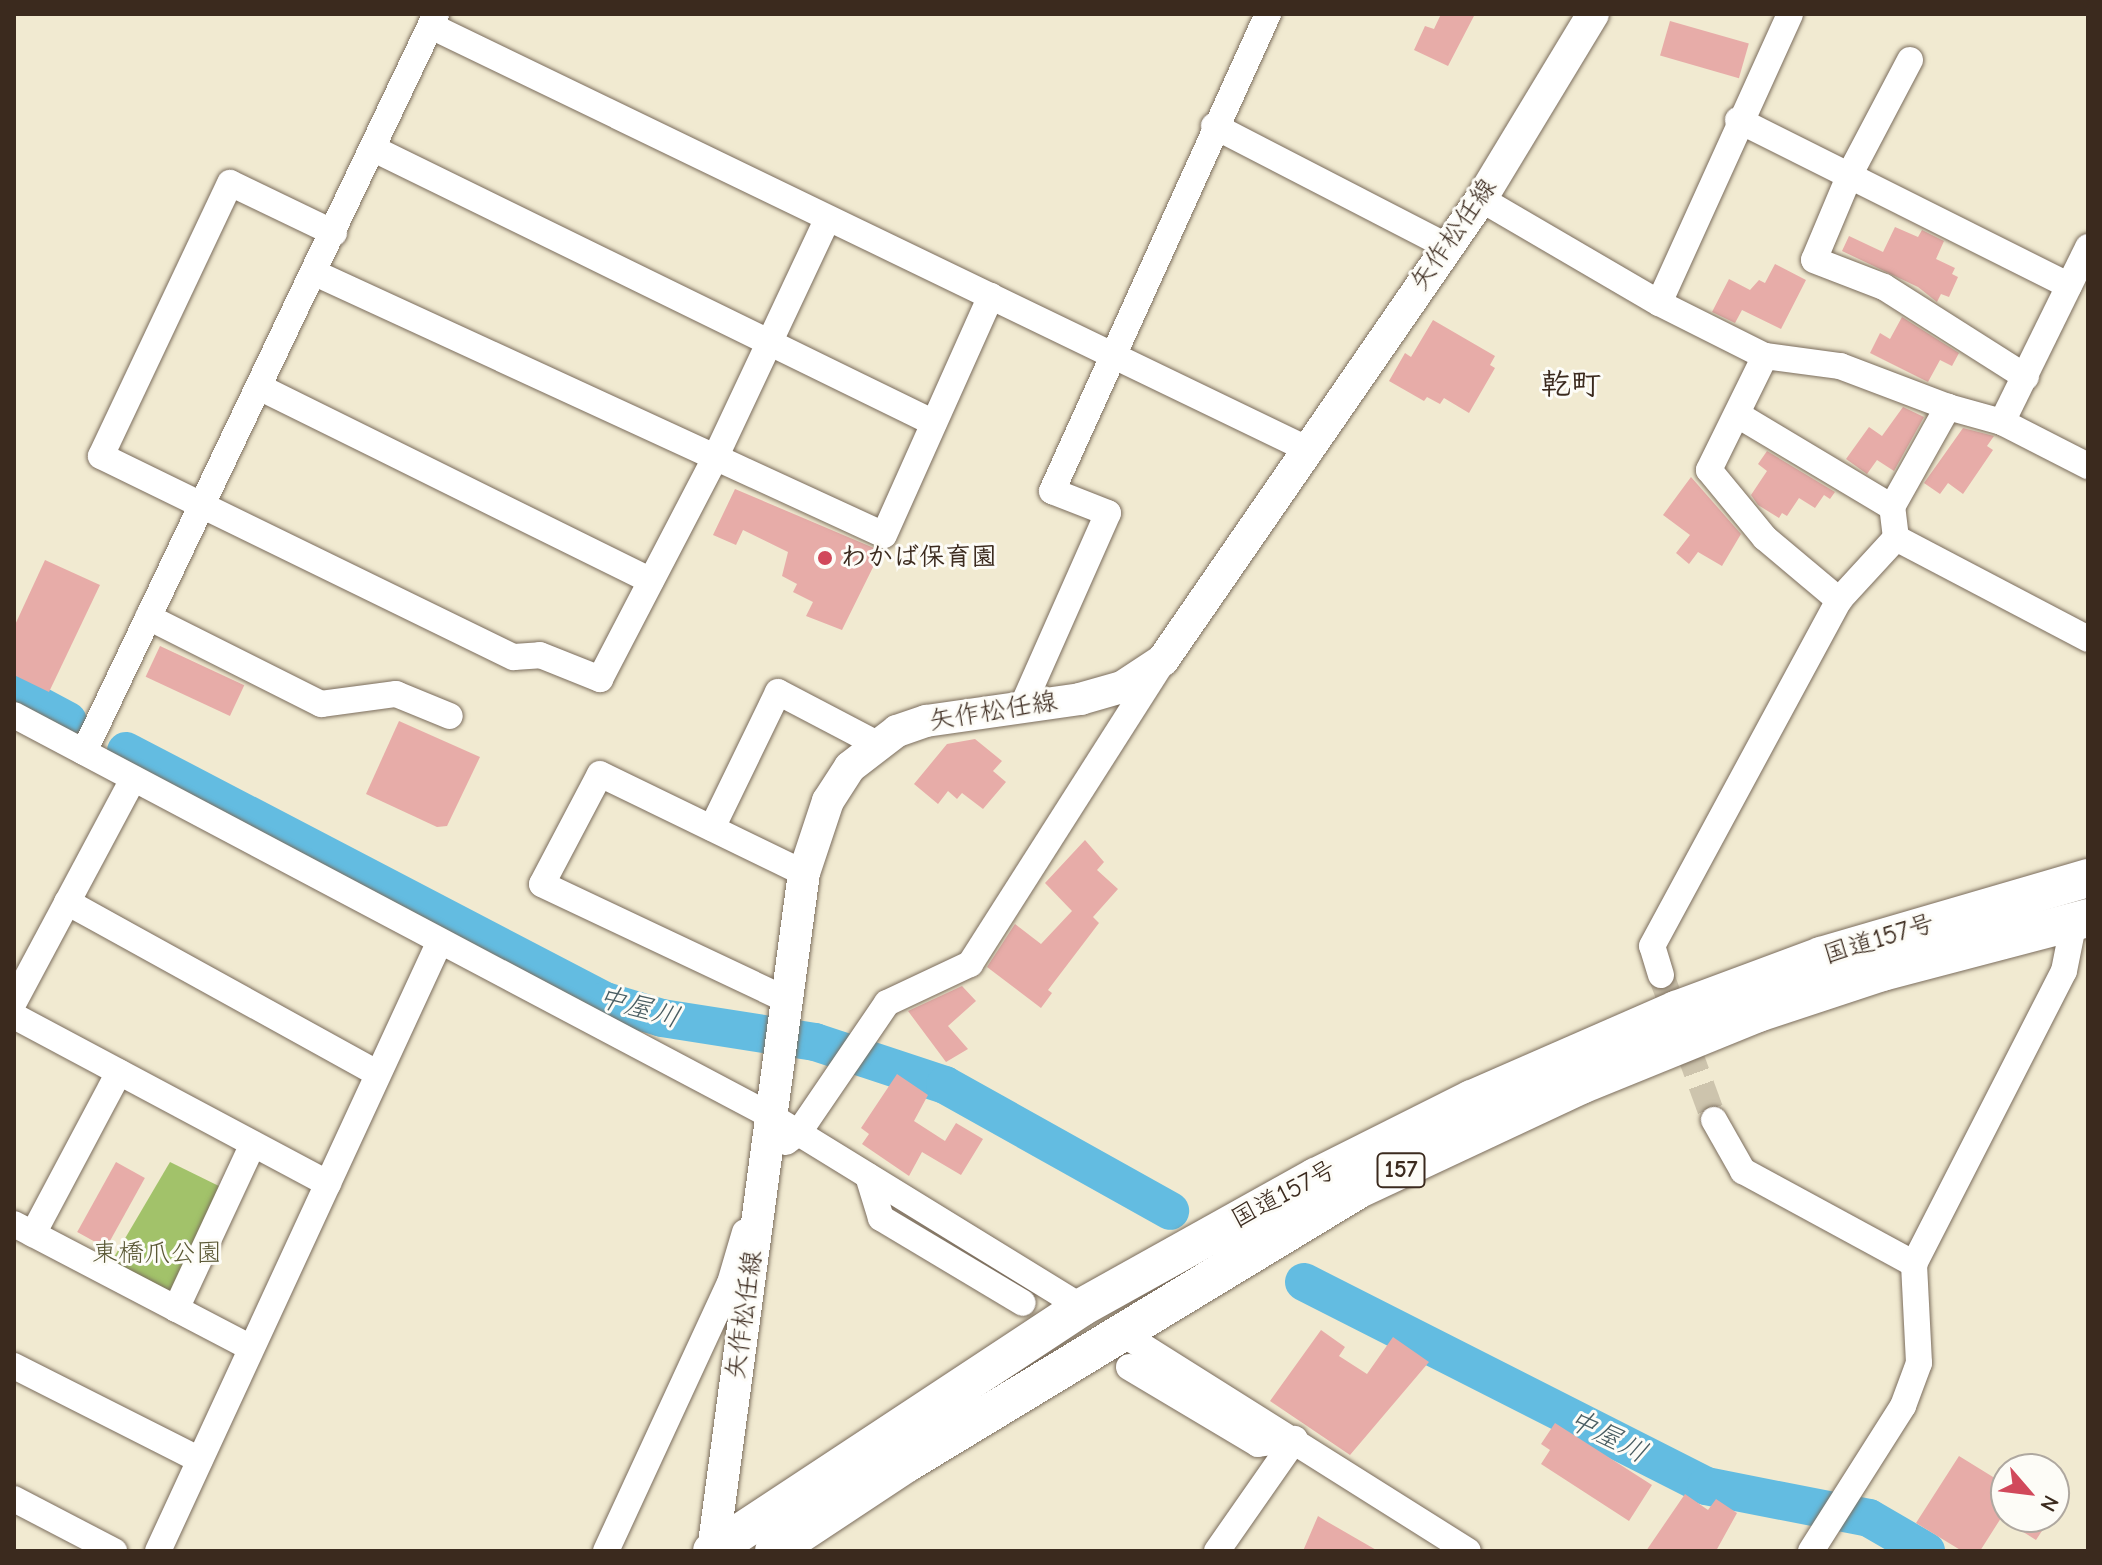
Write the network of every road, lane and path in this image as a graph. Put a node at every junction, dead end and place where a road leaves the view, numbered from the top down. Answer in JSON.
{"nodes":[{"id":1,"x":1268,"y":14,"type":"edge"},
{"id":2,"x":1790,"y":14,"type":"edge"},
{"id":3,"x":1585,"y":17,"type":"edge"},
{"id":4,"x":434,"y":20,"type":"edge"},
{"id":5,"x":1910,"y":60,"type":"dead end"},
{"id":6,"x":1738,"y":120,"type":"junction"},
{"id":7,"x":1214,"y":126,"type":"junction"},
{"id":8,"x":374,"y":149,"type":"junction"},
{"id":9,"x":1851,"y":172,"type":"junction"},
{"id":10,"x":1481,"y":199,"type":"junction"},
{"id":11,"x":827,"y":220,"type":"junction"},
{"id":12,"x":2088,"y":223,"type":"edge"},
{"id":13,"x":334,"y":233,"type":"junction"},
{"id":14,"x":2088,"y":233,"type":"edge"},
{"id":15,"x":1445,"y":245,"type":"junction"},
{"id":16,"x":2088,"y":247,"type":"edge"},
{"id":17,"x":315,"y":273,"type":"junction"},
{"id":18,"x":2069,"y":286,"type":"junction"},
{"id":19,"x":991,"y":296,"type":"junction"},
{"id":20,"x":1659,"y":303,"type":"junction"},
{"id":21,"x":770,"y":342,"type":"junction"},
{"id":22,"x":1112,"y":355,"type":"junction"},
{"id":23,"x":1765,"y":356,"type":"junction"},
{"id":24,"x":2026,"y":377,"type":"junction"},
{"id":25,"x":259,"y":387,"type":"junction"},
{"id":26,"x":1948,"y":407,"type":"junction"},
{"id":27,"x":1738,"y":415,"type":"junction"},
{"id":28,"x":2002,"y":422,"type":"junction"},
{"id":29,"x":934,"y":423,"type":"junction"},
{"id":30,"x":1311,"y":451,"type":"junction"},
{"id":31,"x":715,"y":458,"type":"junction"},
{"id":32,"x":2088,"y":466,"type":"edge"},
{"id":33,"x":201,"y":503,"type":"junction"},
{"id":34,"x":1892,"y":507,"type":"junction"},
{"id":35,"x":1896,"y":538,"type":"junction"},
{"id":36,"x":651,"y":581,"type":"junction"},
{"id":37,"x":1839,"y":600,"type":"junction"},
{"id":38,"x":148,"y":617,"type":"junction"},
{"id":39,"x":2088,"y":639,"type":"edge"},
{"id":40,"x":1163,"y":660,"type":"junction"},
{"id":41,"x":1022,"y":707,"type":"junction"},
{"id":42,"x":14,"y":715,"type":"edge"},
{"id":43,"x":450,"y":716,"type":"dead end"},
{"id":44,"x":879,"y":745,"type":"junction"},
{"id":45,"x":84,"y":752,"type":"junction"},
{"id":46,"x":133,"y":779,"type":"junction"},
{"id":47,"x":712,"y":828,"type":"junction"},
{"id":48,"x":804,"y":873,"type":"junction"},
{"id":49,"x":2088,"y":878,"type":"edge"},
{"id":50,"x":67,"y":902,"type":"junction"},
{"id":51,"x":2081,"y":919,"type":"edge"},
{"id":52,"x":439,"y":943,"type":"junction"},
{"id":53,"x":1661,"y":975,"type":"tunnel mouth"},
{"id":54,"x":14,"y":1002,"type":"edge"},
{"id":55,"x":786,"y":1005,"type":"junction"},
{"id":56,"x":14,"y":1016,"type":"edge"},
{"id":57,"x":119,"y":1072,"type":"junction"},
{"id":58,"x":378,"y":1074,"type":"junction"},
{"id":59,"x":771,"y":1116,"type":"junction"},
{"id":60,"x":1714,"y":1120,"type":"tunnel mouth"},
{"id":61,"x":799,"y":1132,"type":"junction"},
{"id":62,"x":253,"y":1144,"type":"junction"},
{"id":63,"x":767,"y":1156,"type":"junction"},
{"id":64,"x":868,"y":1176,"type":"junction"},
{"id":65,"x":328,"y":1184,"type":"junction"},
{"id":66,"x":24,"y":1229,"type":"edge"},
{"id":67,"x":1914,"y":1264,"type":"junction"},
{"id":68,"x":1023,"y":1303,"type":"dead end"},
{"id":69,"x":1082,"y":1307,"type":"junction"},
{"id":70,"x":176,"y":1309,"type":"junction"},
{"id":71,"x":251,"y":1348,"type":"junction"},
{"id":72,"x":1125,"y":1350,"type":"junction"},
{"id":73,"x":14,"y":1366,"type":"edge"},
{"id":74,"x":1295,"y":1439,"type":"junction"},
{"id":75,"x":200,"y":1460,"type":"junction"},
{"id":76,"x":14,"y":1499,"type":"edge"},
{"id":77,"x":114,"y":1551,"type":"edge"},
{"id":78,"x":158,"y":1551,"type":"edge"},
{"id":79,"x":606,"y":1551,"type":"edge"},
{"id":80,"x":713,"y":1551,"type":"edge"},
{"id":81,"x":774,"y":1551,"type":"edge"},
{"id":82,"x":1217,"y":1551,"type":"edge"},
{"id":83,"x":1468,"y":1551,"type":"edge"},
{"id":84,"x":1811,"y":1551,"type":"edge"}],
"edges":[{"from":1,"to":7,"type":"street"},
{"from":2,"to":6,"type":"street"},
{"from":3,"to":10,"type":"main road","name":"矢作松任線"},
{"from":4,"to":8,"type":"street"},
{"from":4,"to":11,"type":"street"},
{"from":5,"to":9,"type":"street"},
{"from":6,"to":9,"type":"street"},
{"from":6,"to":20,"type":"street"},
{"from":7,"to":15,"type":"street"},
{"from":7,"to":22,"type":"street"},
{"from":8,"to":13,"type":"street"},
{"from":8,"to":21,"type":"street"},
{"from":9,"to":18,"type":"street"},
{"from":9,"to":24,"type":"street"},
{"from":10,"to":15,"type":"main road","name":"矢作松任線"},
{"from":10,"to":20,"type":"street"},
{"from":11,"to":19,"type":"street"},
{"from":11,"to":21,"type":"street"},
{"from":12,"to":14,"type":"street"},
{"from":13,"to":17,"type":"street"},
{"from":13,"to":33,"type":"street"},
{"from":15,"to":30,"type":"main road","name":"矢作松任線"},
{"from":16,"to":18,"type":"street"},
{"from":17,"to":25,"type":"street"},
{"from":17,"to":31,"type":"street"},
{"from":18,"to":24,"type":"street"},
{"from":19,"to":22,"type":"street"},
{"from":19,"to":29,"type":"street"},
{"from":20,"to":23,"type":"street"},
{"from":21,"to":29,"type":"street"},
{"from":21,"to":31,"type":"street"},
{"from":22,"to":30,"type":"street"},
{"from":22,"to":41,"type":"street"},
{"from":23,"to":26,"type":"street"},
{"from":23,"to":27,"type":"street"},
{"from":24,"to":28,"type":"street"},
{"from":25,"to":33,"type":"street"},
{"from":25,"to":36,"type":"street"},
{"from":26,"to":28,"type":"street"},
{"from":26,"to":34,"type":"street"},
{"from":27,"to":34,"type":"street"},
{"from":27,"to":37,"type":"street"},
{"from":28,"to":32,"type":"street"},
{"from":29,"to":31,"type":"street"},
{"from":30,"to":40,"type":"main road","name":"矢作松任線"},
{"from":31,"to":36,"type":"street"},
{"from":33,"to":36,"type":"street"},
{"from":33,"to":38,"type":"street"},
{"from":34,"to":35,"type":"street"},
{"from":35,"to":37,"type":"street"},
{"from":35,"to":39,"type":"street"},
{"from":37,"to":53,"type":"street"},
{"from":38,"to":43,"type":"street"},
{"from":38,"to":45,"type":"street"},
{"from":40,"to":41,"type":"main road","name":"矢作松任線"},
{"from":40,"to":61,"type":"street"},
{"from":41,"to":44,"type":"main road","name":"矢作松任線"},
{"from":42,"to":45,"type":"street"},
{"from":44,"to":47,"type":"street"},
{"from":44,"to":48,"type":"main road","name":"矢作松任線"},
{"from":45,"to":46,"type":"street"},
{"from":46,"to":50,"type":"street"},
{"from":46,"to":52,"type":"street"},
{"from":47,"to":48,"type":"street"},
{"from":47,"to":55,"type":"street"},
{"from":48,"to":55,"type":"main road","name":"矢作松任線"},
{"from":49,"to":69,"type":"highway","name":"国道157号","number":"157"},
{"from":50,"to":54,"type":"street"},
{"from":50,"to":58,"type":"street"},
{"from":51,"to":67,"type":"street"},
{"from":51,"to":72,"type":"highway","name":"国道157号","number":"157"},
{"from":52,"to":58,"type":"street"},
{"from":52,"to":59,"type":"street"},
{"from":55,"to":59,"type":"main road","name":"矢作松任線"},
{"from":56,"to":57,"type":"street"},
{"from":57,"to":62,"type":"street"},
{"from":57,"to":66,"type":"street"},
{"from":58,"to":65,"type":"street"},
{"from":59,"to":61,"type":"street"},
{"from":59,"to":63,"type":"main road","name":"矢作松任線"},
{"from":60,"to":67,"type":"street"},
{"from":61,"to":63,"type":"street"},
{"from":61,"to":64,"type":"street"},
{"from":62,"to":65,"type":"street"},
{"from":62,"to":70,"type":"street"},
{"from":63,"to":79,"type":"street"},
{"from":63,"to":80,"type":"main road","name":"矢作松任線"},
{"from":64,"to":68,"type":"street"},
{"from":64,"to":69,"type":"street"},
{"from":65,"to":71,"type":"street"},
{"from":66,"to":70,"type":"street"},
{"from":67,"to":84,"type":"street"},
{"from":69,"to":80,"type":"highway","name":"国道157号","number":"157"},
{"from":70,"to":71,"type":"street"},
{"from":71,"to":75,"type":"street"},
{"from":72,"to":74,"type":"street"},
{"from":72,"to":74,"type":"street"},
{"from":72,"to":81,"type":"highway","name":"国道157号","number":"157"},
{"from":73,"to":75,"type":"street"},
{"from":74,"to":82,"type":"street"},
{"from":74,"to":83,"type":"street"},
{"from":75,"to":78,"type":"street"},
{"from":76,"to":77,"type":"street"}]}
